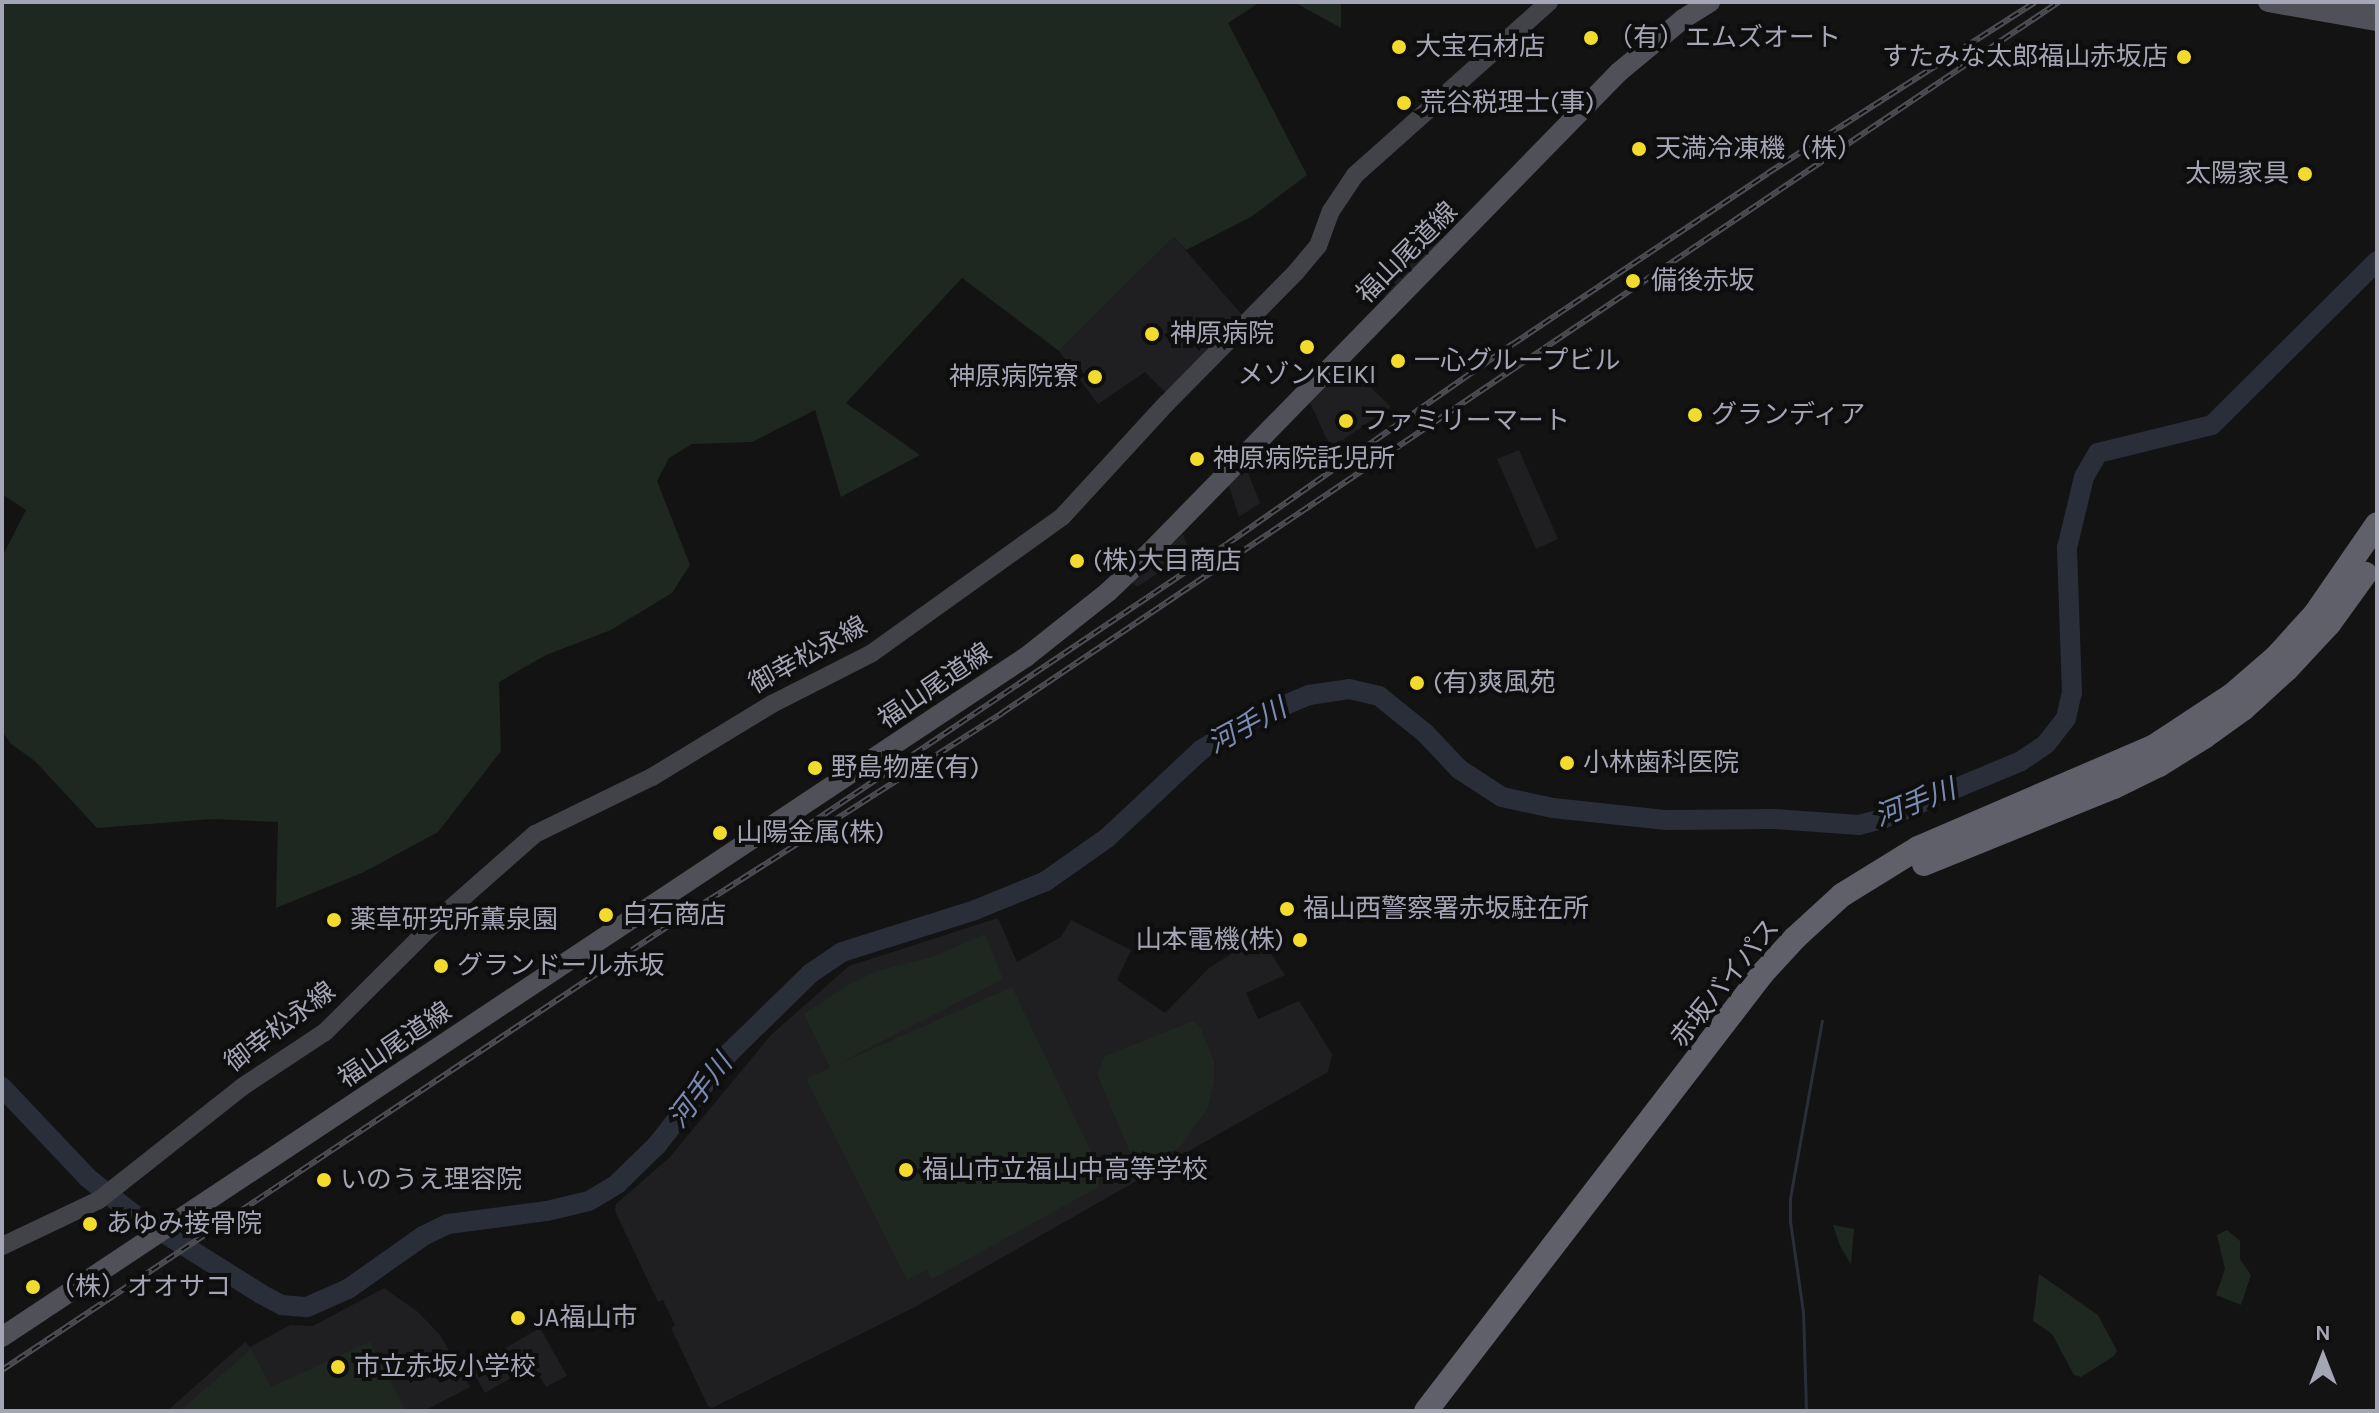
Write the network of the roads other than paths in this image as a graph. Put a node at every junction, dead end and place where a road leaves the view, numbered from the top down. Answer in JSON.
{"nodes":[{"id":1,"x":1549,"y":2,"type":"edge"},
{"id":2,"x":1710,"y":2,"type":"edge"},
{"id":3,"x":2268,"y":2,"type":"edge"},
{"id":4,"x":2348,"y":2,"type":"edge"},
{"id":5,"x":2377,"y":7,"type":"edge"},
{"id":6,"x":2377,"y":21,"type":"edge"},
{"id":7,"x":2377,"y":524,"type":"edge"},
{"id":8,"x":2377,"y":555,"type":"edge"},
{"id":9,"x":1690,"y":1076,"type":"junction"},
{"id":10,"x":2,"y":1246,"type":"edge"},
{"id":11,"x":1511,"y":1307,"type":"junction"},
{"id":12,"x":2,"y":1337,"type":"edge"},
{"id":13,"x":1426,"y":1411,"type":"edge"},
{"id":14,"x":1433,"y":1411,"type":"edge"}],
"edges":[{"from":1,"to":10,"type":"main road","name":"御幸松永線"},
{"from":2,"to":12,"type":"main road","name":"福山尾道線"},
{"from":3,"to":6,"type":"main road"},
{"from":4,"to":5,"type":"main road"},
{"from":7,"to":9,"type":"highway","name":"赤坂バイパス"},
{"from":8,"to":9,"type":"highway","name":"赤坂バイパス"},
{"from":9,"to":11,"type":"highway","name":"赤坂バイパス"},
{"from":11,"to":13,"type":"highway","name":"赤坂バイパス"},
{"from":11,"to":14,"type":"highway","name":"赤坂バイパス"}]}
